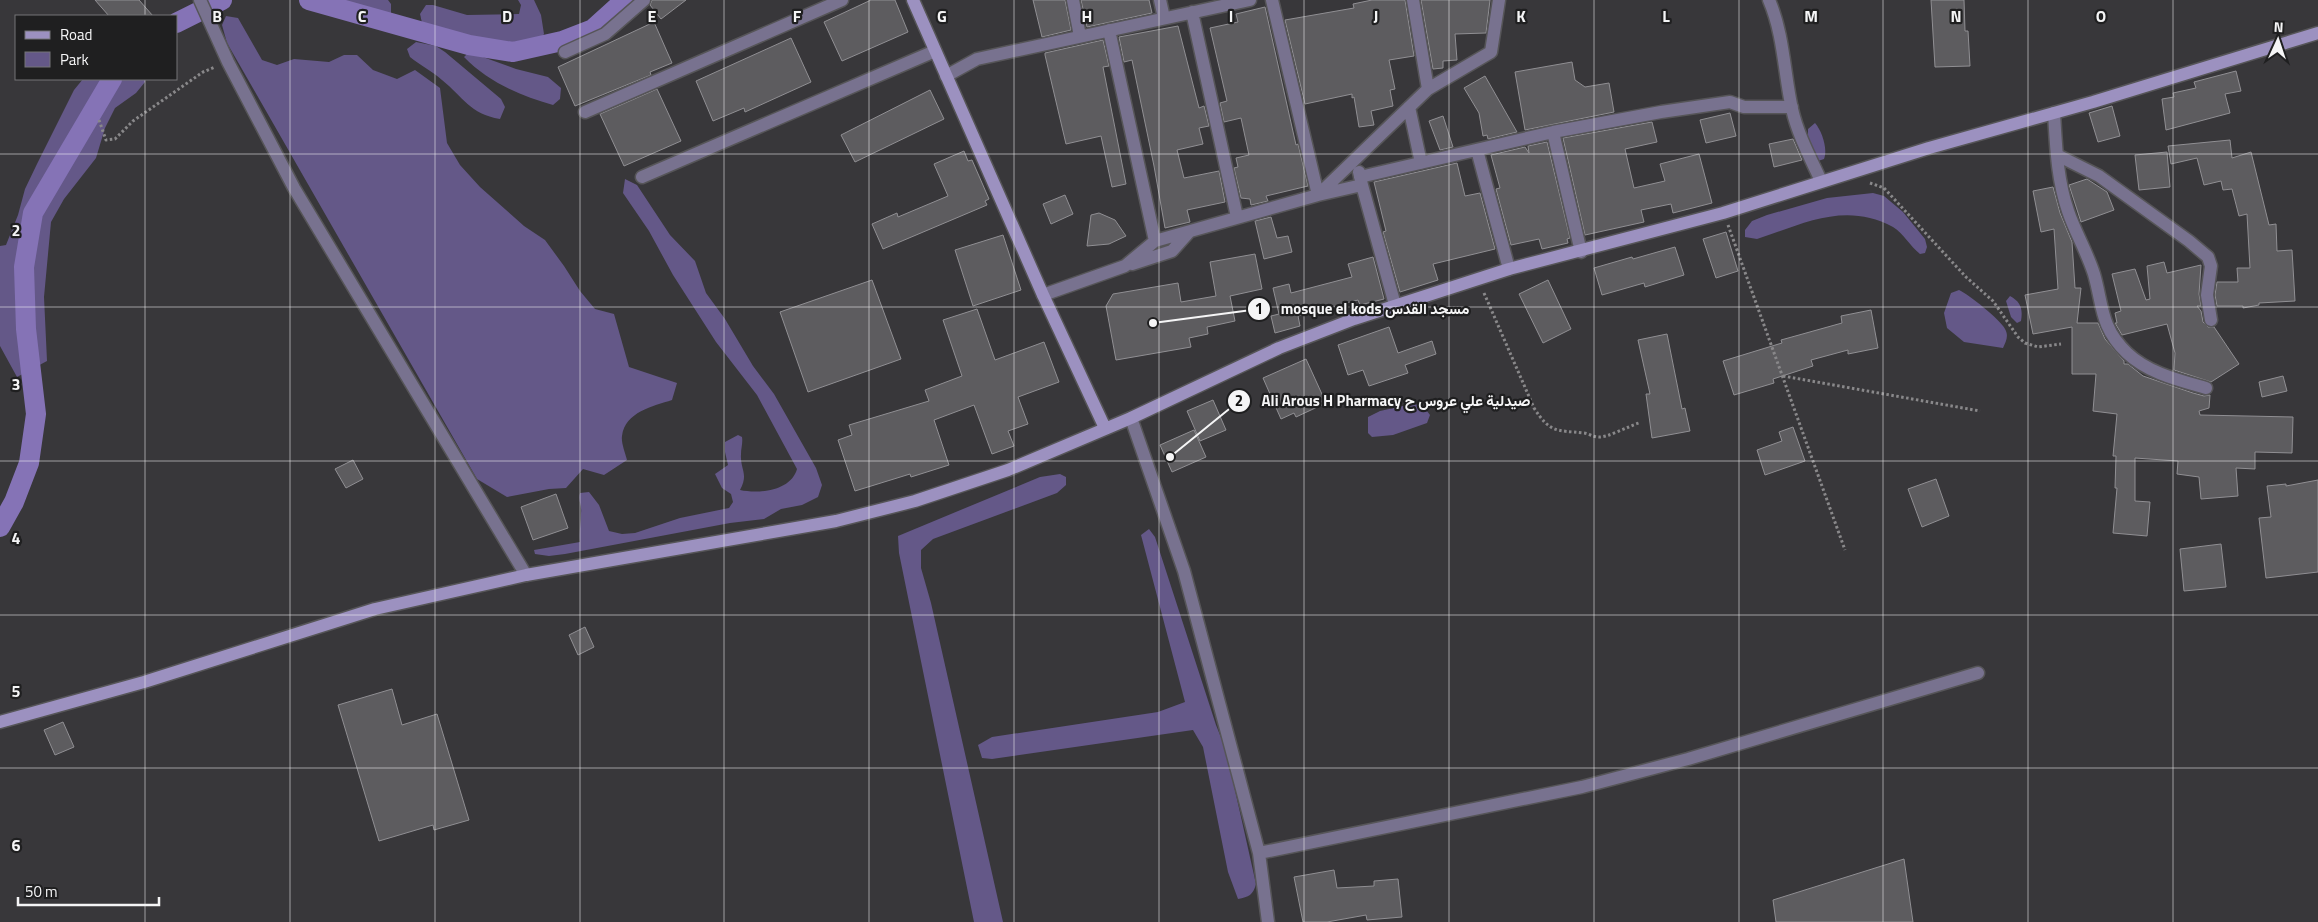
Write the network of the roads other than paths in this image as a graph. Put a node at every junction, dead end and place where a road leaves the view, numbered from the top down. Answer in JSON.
{"nodes":[{"id":1,"x":200,"y":0,"type":"edge"},
{"id":2,"x":644,"y":0,"type":"edge"},
{"id":3,"x":842,"y":0,"type":"edge"},
{"id":4,"x":913,"y":0,"type":"edge"},
{"id":5,"x":1073,"y":0,"type":"edge"},
{"id":6,"x":1160,"y":0,"type":"edge"},
{"id":7,"x":1250,"y":0,"type":"edge"},
{"id":8,"x":1272,"y":0,"type":"edge"},
{"id":9,"x":1414,"y":0,"type":"edge"},
{"id":10,"x":1499,"y":0,"type":"edge"},
{"id":11,"x":1769,"y":0,"type":"edge"},
{"id":12,"x":1192,"y":12,"type":"junction"},
{"id":13,"x":1164,"y":18,"type":"junction"},
{"id":14,"x":1109,"y":30,"type":"junction"},
{"id":15,"x":2318,"y":33,"type":"edge"},
{"id":16,"x":1080,"y":36,"type":"junction"},
{"id":17,"x":935,"y":51,"type":"junction"},
{"id":18,"x":565,"y":52,"type":"dead end"},
{"id":19,"x":946,"y":76,"type":"junction"},
{"id":20,"x":1428,"y":89,"type":"junction"},
{"id":21,"x":1408,"y":107,"type":"junction"},
{"id":22,"x":1792,"y":107,"type":"junction"},
{"id":23,"x":585,"y":112,"type":"dead end"},
{"id":24,"x":2054,"y":113,"type":"junction"},
{"id":25,"x":1553,"y":132,"type":"junction"},
{"id":26,"x":1477,"y":150,"type":"junction"},
{"id":27,"x":2056,"y":155,"type":"junction"},
{"id":28,"x":1356,"y":158,"type":"junction"},
{"id":29,"x":1421,"y":163,"type":"junction"},
{"id":30,"x":642,"y":177,"type":"dead end"},
{"id":31,"x":1361,"y":181,"type":"junction"},
{"id":32,"x":1821,"y":181,"type":"junction"},
{"id":33,"x":1318,"y":195,"type":"junction"},
{"id":34,"x":1237,"y":217,"type":"junction"},
{"id":35,"x":1191,"y":231,"type":"junction"},
{"id":36,"x":1154,"y":241,"type":"junction"},
{"id":37,"x":1581,"y":252,"type":"junction"},
{"id":38,"x":1125,"y":266,"type":"junction"},
{"id":39,"x":1509,"y":269,"type":"junction"},
{"id":40,"x":1042,"y":294,"type":"junction"},
{"id":41,"x":1395,"y":305,"type":"junction"},
{"id":42,"x":2211,"y":320,"type":"dead end"},
{"id":43,"x":2206,"y":388,"type":"dead end"},
{"id":44,"x":1131,"y":418,"type":"junction"},
{"id":45,"x":1105,"y":428,"type":"junction"},
{"id":46,"x":526,"y":576,"type":"junction"},
{"id":47,"x":1978,"y":673,"type":"dead end"},
{"id":48,"x":0,"y":722,"type":"edge"},
{"id":49,"x":1259,"y":853,"type":"junction"},
{"id":50,"x":1268,"y":922,"type":"edge"}],
"edges":[{"from":1,"to":46,"type":"street"},
{"from":2,"to":18,"type":"street"},
{"from":3,"to":23,"type":"street"},
{"from":4,"to":17,"type":"main road"},
{"from":5,"to":16,"type":"street"},
{"from":6,"to":13,"type":"street"},
{"from":7,"to":12,"type":"street"},
{"from":8,"to":33,"type":"street"},
{"from":9,"to":20,"type":"street"},
{"from":10,"to":20,"type":"street"},
{"from":11,"to":22,"type":"street"},
{"from":12,"to":13,"type":"street"},
{"from":12,"to":34,"type":"street"},
{"from":13,"to":14,"type":"street"},
{"from":14,"to":16,"type":"street"},
{"from":14,"to":36,"type":"street"},
{"from":15,"to":24,"type":"main road"},
{"from":16,"to":19,"type":"street"},
{"from":17,"to":19,"type":"main road"},
{"from":17,"to":30,"type":"street"},
{"from":19,"to":40,"type":"main road"},
{"from":20,"to":21,"type":"street"},
{"from":21,"to":28,"type":"street"},
{"from":21,"to":29,"type":"street"},
{"from":22,"to":25,"type":"street"},
{"from":22,"to":32,"type":"street"},
{"from":24,"to":27,"type":"street"},
{"from":24,"to":32,"type":"main road"},
{"from":25,"to":26,"type":"street"},
{"from":25,"to":37,"type":"street"},
{"from":26,"to":29,"type":"street"},
{"from":26,"to":39,"type":"street"},
{"from":27,"to":42,"type":"street"},
{"from":27,"to":43,"type":"street"},
{"from":28,"to":31,"type":"street"},
{"from":28,"to":33,"type":"street"},
{"from":29,"to":31,"type":"street"},
{"from":31,"to":33,"type":"street"},
{"from":31,"to":41,"type":"street"},
{"from":32,"to":37,"type":"main road"},
{"from":33,"to":34,"type":"street"},
{"from":34,"to":35,"type":"street"},
{"from":35,"to":36,"type":"street"},
{"from":35,"to":38,"type":"street"},
{"from":36,"to":38,"type":"street"},
{"from":37,"to":39,"type":"main road"},
{"from":38,"to":40,"type":"street"},
{"from":39,"to":41,"type":"main road"},
{"from":40,"to":45,"type":"main road"},
{"from":41,"to":44,"type":"main road"},
{"from":44,"to":45,"type":"main road"},
{"from":44,"to":49,"type":"street"},
{"from":45,"to":46,"type":"main road"},
{"from":46,"to":48,"type":"main road"},
{"from":47,"to":49,"type":"street"},
{"from":49,"to":50,"type":"street"}]}
